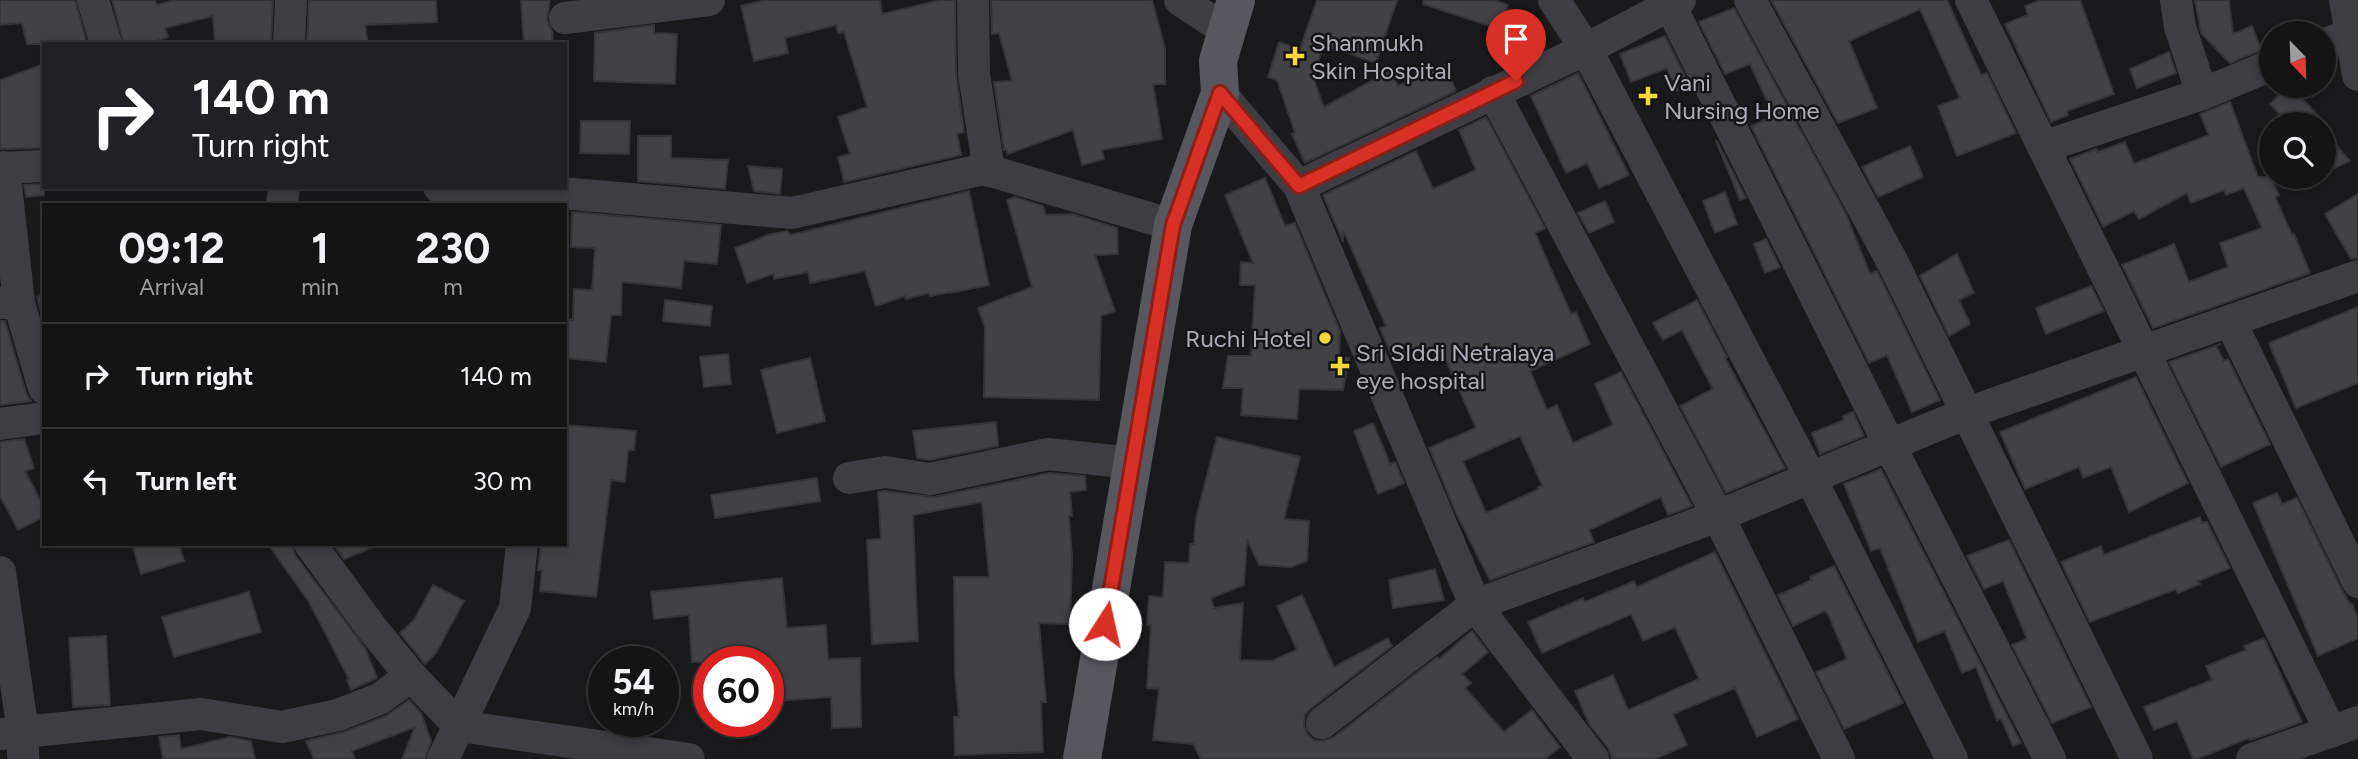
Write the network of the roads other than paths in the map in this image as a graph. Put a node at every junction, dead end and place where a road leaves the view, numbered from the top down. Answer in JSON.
{"nodes":[{"id":1,"x":93,"y":0,"type":"edge"},
{"id":2,"x":291,"y":0,"type":"edge"},
{"id":3,"x":709,"y":0,"type":"edge"},
{"id":4,"x":973,"y":0,"type":"edge"},
{"id":5,"x":1180,"y":0,"type":"edge"},
{"id":6,"x":1554,"y":0,"type":"edge"},
{"id":7,"x":1750,"y":0,"type":"edge"},
{"id":8,"x":1970,"y":0,"type":"edge"},
{"id":9,"x":2176,"y":0,"type":"edge"},
{"id":10,"x":2345,"y":0,"type":"edge"},
{"id":11,"x":1675,"y":2,"type":"edge"},
{"id":12,"x":1231,"y":15,"type":"edge"},
{"id":13,"x":565,"y":20,"type":"edge"},
{"id":14,"x":2344,"y":37,"type":"edge"},
{"id":15,"x":105,"y":42,"type":"edge"},
{"id":16,"x":289,"y":42,"type":"edge"},
{"id":17,"x":1586,"y":49,"type":"junction"},
{"id":18,"x":2259,"y":70,"type":"edge"},
{"id":19,"x":2358,"y":75,"type":"edge"},
{"id":20,"x":1493,"y":92,"type":"junction"},
{"id":21,"x":1220,"y":93,"type":"junction"},
{"id":22,"x":2202,"y":94,"type":"junction"},
{"id":23,"x":2043,"y":147,"type":"junction"},
{"id":24,"x":42,"y":166,"type":"edge"},
{"id":25,"x":2,"y":168,"type":"edge"},
{"id":26,"x":989,"y":171,"type":"junction"},
{"id":27,"x":1299,"y":186,"type":"junction"},
{"id":28,"x":470,"y":189,"type":"edge"},
{"id":29,"x":561,"y":195,"type":"edge"},
{"id":30,"x":1173,"y":225,"type":"junction"},
{"id":31,"x":2358,"y":276,"type":"edge"},
{"id":32,"x":10,"y":303,"type":"edge"},
{"id":33,"x":2230,"y":321,"type":"junction"},
{"id":34,"x":2144,"y":351,"type":"junction"},
{"id":35,"x":42,"y":383,"type":"edge"},
{"id":36,"x":1967,"y":413,"type":"junction"},
{"id":37,"x":42,"y":418,"type":"edge"},
{"id":38,"x":0,"y":424,"type":"edge"},
{"id":39,"x":1889,"y":444,"type":"junction"},
{"id":40,"x":1132,"y":463,"type":"junction"},
{"id":41,"x":1810,"y":477,"type":"junction"},
{"id":42,"x":849,"y":478,"type":"dead end"},
{"id":43,"x":1718,"y":516,"type":"junction"},
{"id":44,"x":311,"y":546,"type":"edge"},
{"id":45,"x":522,"y":546,"type":"edge"},
{"id":46,"x":0,"y":572,"type":"edge"},
{"id":47,"x":2358,"y":582,"type":"edge"},
{"id":48,"x":1475,"y":606,"type":"junction"},
{"id":49,"x":411,"y":676,"type":"junction"},
{"id":50,"x":1322,"y":723,"type":"dead end"},
{"id":51,"x":459,"y":726,"type":"junction"},
{"id":52,"x":2344,"y":727,"type":"edge"},
{"id":53,"x":15,"y":742,"type":"edge"},
{"id":54,"x":443,"y":759,"type":"edge"},
{"id":55,"x":689,"y":759,"type":"edge"},
{"id":56,"x":1082,"y":759,"type":"edge"},
{"id":57,"x":1593,"y":759,"type":"edge"},
{"id":58,"x":1839,"y":759,"type":"edge"},
{"id":59,"x":1952,"y":759,"type":"edge"},
{"id":60,"x":2050,"y":759,"type":"edge"},
{"id":61,"x":2137,"y":759,"type":"edge"},
{"id":62,"x":2252,"y":759,"type":"edge"}],
"edges":[{"from":1,"to":15,"type":"street"},
{"from":2,"to":16,"type":"street"},
{"from":3,"to":13,"type":"street"},
{"from":4,"to":26,"type":"street"},
{"from":5,"to":12,"type":"street"},
{"from":6,"to":17,"type":"street"},
{"from":7,"to":36,"type":"street"},
{"from":8,"to":23,"type":"street"},
{"from":9,"to":22,"type":"street"},
{"from":10,"to":14,"type":"street"},
{"from":11,"to":17,"type":"street"},
{"from":11,"to":39,"type":"street"},
{"from":12,"to":21,"type":"main road"},
{"from":14,"to":19,"type":"street"},
{"from":17,"to":20,"type":"street"},
{"from":17,"to":41,"type":"street"},
{"from":18,"to":22,"type":"street"},
{"from":20,"to":27,"type":"street"},
{"from":20,"to":43,"type":"street"},
{"from":21,"to":27,"type":"street"},
{"from":21,"to":30,"type":"main road"},
{"from":22,"to":23,"type":"street"},
{"from":23,"to":34,"type":"street"},
{"from":24,"to":25,"type":"street"},
{"from":25,"to":32,"type":"street"},
{"from":26,"to":29,"type":"street"},
{"from":26,"to":30,"type":"street"},
{"from":27,"to":48,"type":"street"},
{"from":28,"to":29,"type":"street"},
{"from":30,"to":40,"type":"main road"},
{"from":31,"to":33,"type":"street"},
{"from":32,"to":35,"type":"street"},
{"from":33,"to":34,"type":"street"},
{"from":33,"to":47,"type":"street"},
{"from":34,"to":36,"type":"street"},
{"from":34,"to":52,"type":"street"},
{"from":36,"to":39,"type":"street"},
{"from":36,"to":61,"type":"street"},
{"from":37,"to":38,"type":"street"},
{"from":39,"to":41,"type":"street"},
{"from":39,"to":60,"type":"street"},
{"from":40,"to":42,"type":"street"},
{"from":40,"to":56,"type":"main road"},
{"from":41,"to":43,"type":"street"},
{"from":41,"to":59,"type":"street"},
{"from":43,"to":48,"type":"street"},
{"from":43,"to":58,"type":"street"},
{"from":44,"to":49,"type":"street"},
{"from":45,"to":51,"type":"street"},
{"from":46,"to":53,"type":"street"},
{"from":48,"to":50,"type":"street"},
{"from":48,"to":57,"type":"street"},
{"from":49,"to":51,"type":"street"},
{"from":49,"to":53,"type":"street"},
{"from":51,"to":54,"type":"street"},
{"from":51,"to":55,"type":"street"},
{"from":52,"to":62,"type":"street"}]}
